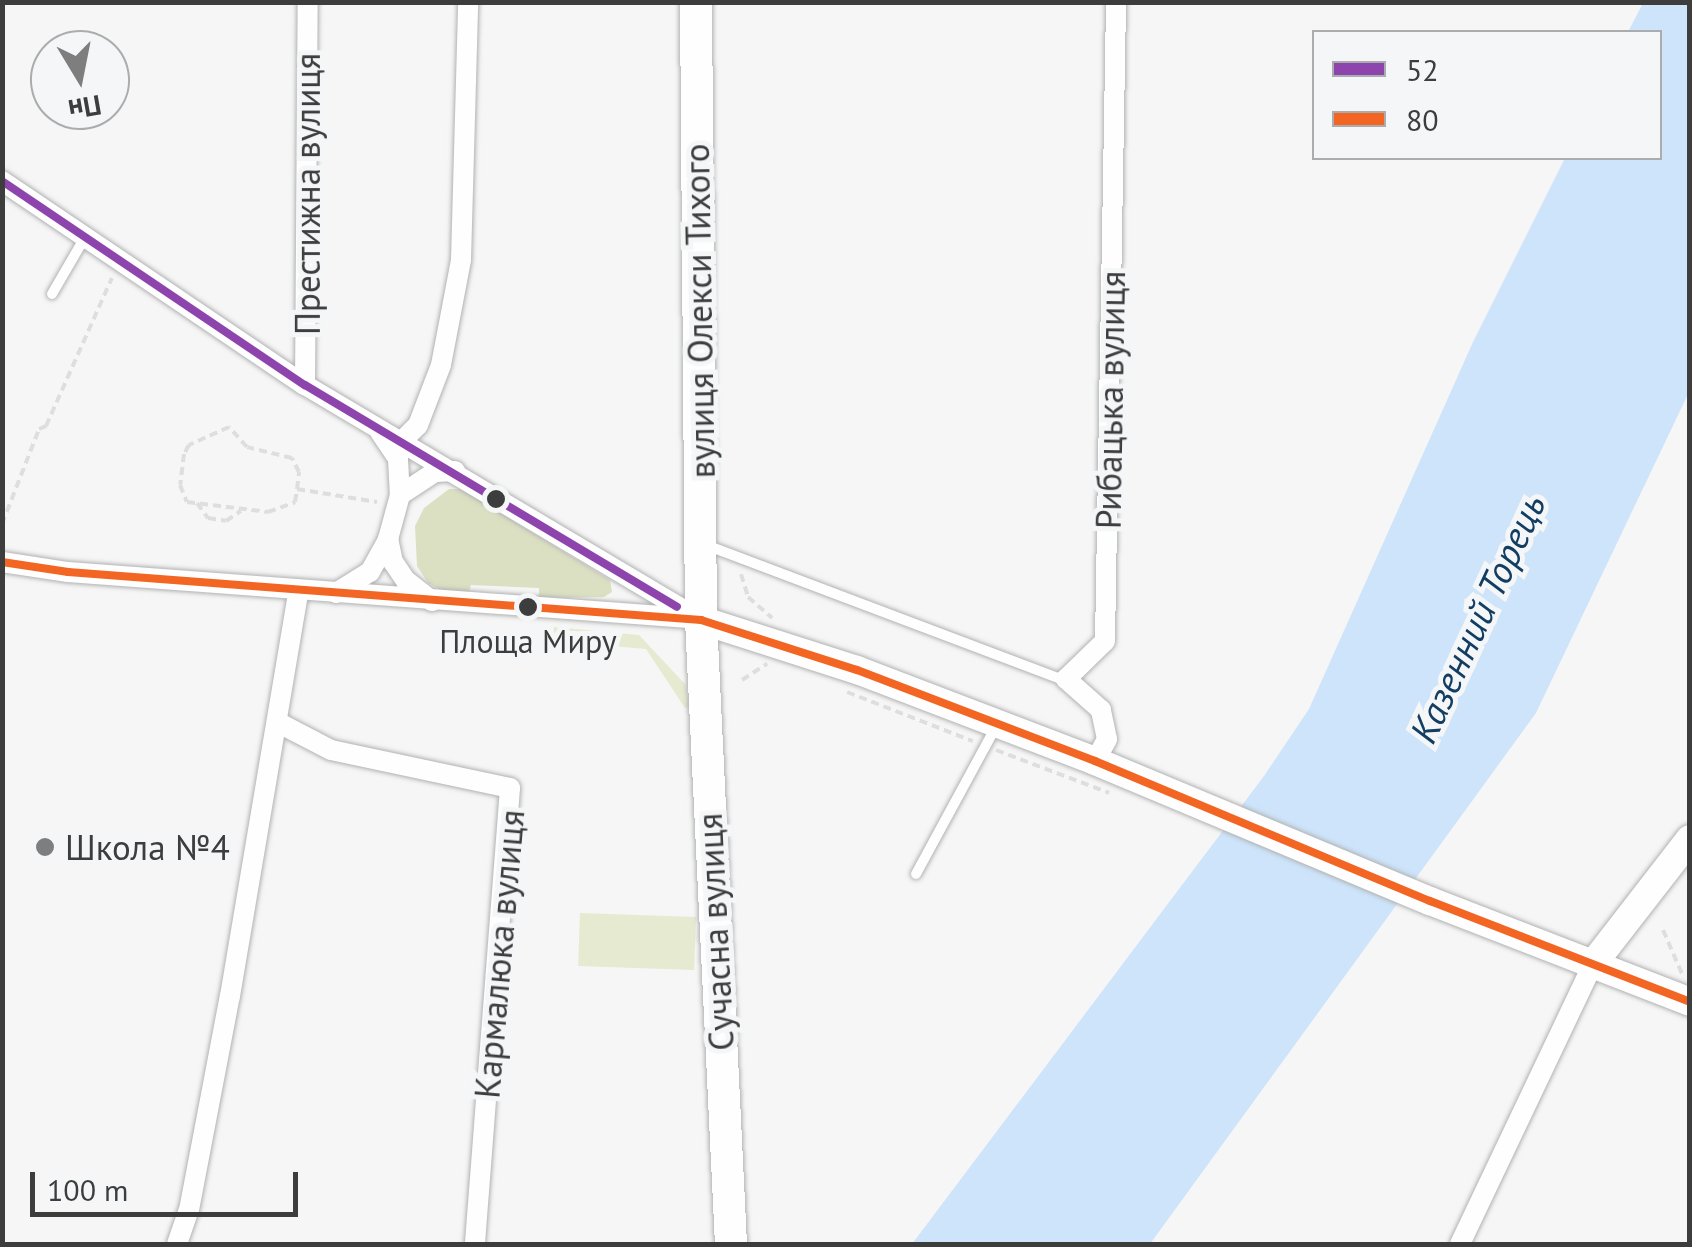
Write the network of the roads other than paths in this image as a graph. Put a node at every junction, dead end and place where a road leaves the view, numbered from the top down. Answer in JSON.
{"nodes":[{"id":1,"x":308,"y":2,"type":"edge"},
{"id":2,"x":468,"y":2,"type":"edge"},
{"id":3,"x":696,"y":2,"type":"edge"},
{"id":4,"x":1116,"y":2,"type":"edge"},
{"id":5,"x":2,"y":182,"type":"edge"},
{"id":6,"x":84,"y":237,"type":"junction"},
{"id":7,"x":52,"y":294,"type":"dead end"},
{"id":8,"x":305,"y":385,"type":"junction"},
{"id":9,"x":376,"y":426,"type":"junction"},
{"id":10,"x":402,"y":440,"type":"junction"},
{"id":11,"x":455,"y":471,"type":"junction"},
{"id":12,"x":399,"y":500,"type":"junction"},
{"id":13,"x":388,"y":539,"type":"junction"},
{"id":14,"x":700,"y":542,"type":"junction"},
{"id":15,"x":2,"y":562,"type":"edge"},
{"id":16,"x":299,"y":590,"type":"junction"},
{"id":17,"x":336,"y":593,"type":"junction"},
{"id":18,"x":432,"y":601,"type":"junction"},
{"id":19,"x":701,"y":620,"type":"junction"},
{"id":20,"x":1070,"y":682,"type":"junction"},
{"id":21,"x":277,"y":722,"type":"junction"},
{"id":22,"x":998,"y":724,"type":"junction"},
{"id":23,"x":1095,"y":761,"type":"junction"},
{"id":24,"x":1690,"y":839,"type":"edge"},
{"id":25,"x":916,"y":874,"type":"dead end"},
{"id":26,"x":1593,"y":964,"type":"junction"},
{"id":27,"x":1690,"y":1002,"type":"edge"},
{"id":28,"x":186,"y":1241,"type":"edge"},
{"id":29,"x":475,"y":1244,"type":"edge"},
{"id":30,"x":731,"y":1244,"type":"edge"},
{"id":31,"x":1460,"y":1244,"type":"edge"}],
"edges":[{"from":1,"to":8,"type":"street","name":"Престижна вулиця"},
{"from":2,"to":10,"type":"street"},
{"from":3,"to":14,"type":"main road","name":"вулиця Олекси Тихого"},
{"from":4,"to":20,"type":"street","name":"Рибацька вулиця"},
{"from":5,"to":6,"type":"street"},
{"from":6,"to":7,"type":"lane"},
{"from":6,"to":8,"type":"street"},
{"from":8,"to":9,"type":"street"},
{"from":9,"to":10,"type":"street"},
{"from":9,"to":12,"type":"street"},
{"from":10,"to":11,"type":"street"},
{"from":11,"to":12,"type":"street"},
{"from":11,"to":19,"type":"street"},
{"from":12,"to":13,"type":"street"},
{"from":13,"to":17,"type":"street"},
{"from":13,"to":18,"type":"street"},
{"from":14,"to":19,"type":"main road","name":"вулиця Олекси Тихого"},
{"from":14,"to":20,"type":"lane"},
{"from":15,"to":16,"type":"street"},
{"from":16,"to":17,"type":"street"},
{"from":16,"to":21,"type":"street"},
{"from":17,"to":18,"type":"street"},
{"from":18,"to":19,"type":"street"},
{"from":19,"to":22,"type":"main road"},
{"from":19,"to":30,"type":"main road","name":"Сучасна вулиця"},
{"from":20,"to":23,"type":"street"},
{"from":21,"to":28,"type":"street"},
{"from":21,"to":29,"type":"street","name":"Кармалюка вулиця"},
{"from":22,"to":23,"type":"main road"},
{"from":22,"to":25,"type":"lane"},
{"from":23,"to":26,"type":"main road"},
{"from":24,"to":26,"type":"main road"},
{"from":26,"to":27,"type":"main road"},
{"from":26,"to":31,"type":"street"}]}
